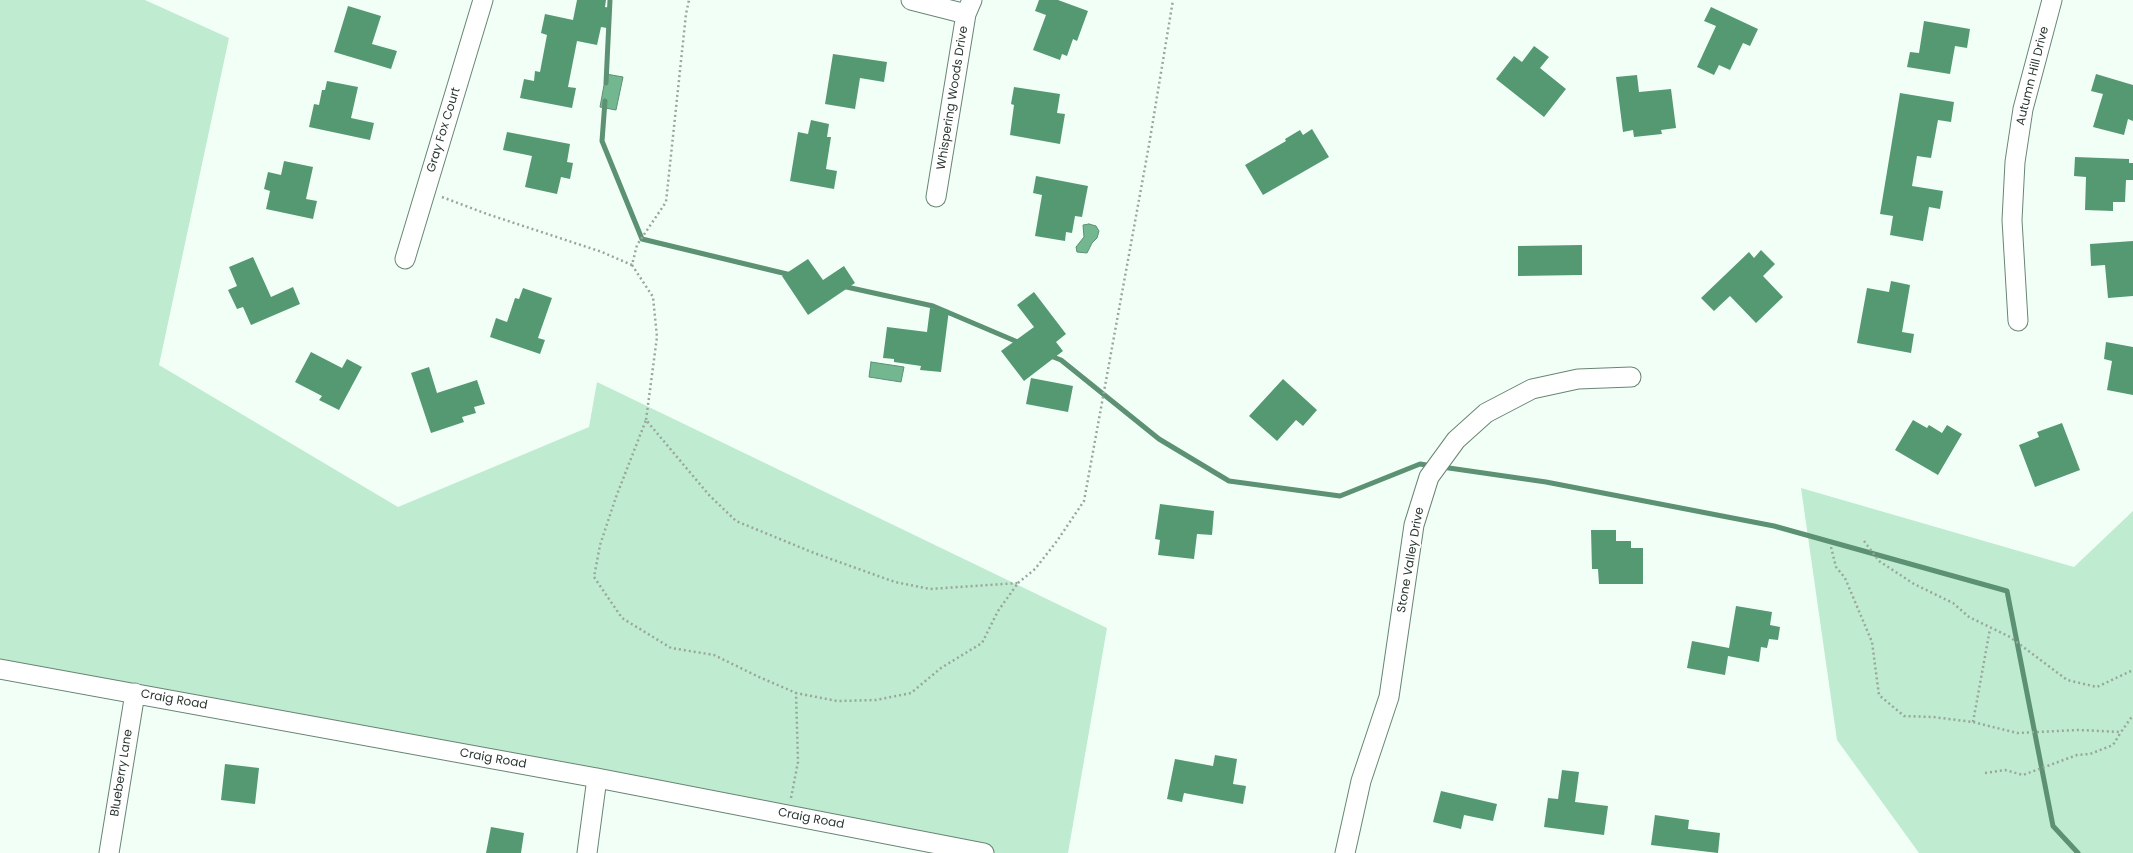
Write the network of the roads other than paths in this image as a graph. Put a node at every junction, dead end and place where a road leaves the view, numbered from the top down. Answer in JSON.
{"nodes":[{"id":1,"x":483,"y":0,"type":"edge"},
{"id":2,"x":911,"y":0,"type":"edge"},
{"id":3,"x":2052,"y":0,"type":"edge"},
{"id":4,"x":969,"y":7,"type":"edge"},
{"id":5,"x":936,"y":197,"type":"dead end"},
{"id":6,"x":405,"y":259,"type":"dead end"},
{"id":7,"x":2018,"y":321,"type":"dead end"},
{"id":8,"x":1632,"y":377,"type":"dead end"},
{"id":9,"x":0,"y":669,"type":"edge"},
{"id":10,"x":135,"y":693,"type":"junction"},
{"id":11,"x":597,"y":778,"type":"junction"},
{"id":12,"x":109,"y":853,"type":"edge"},
{"id":13,"x":587,"y":853,"type":"edge"},
{"id":14,"x":984,"y":853,"type":"edge"},
{"id":15,"x":1345,"y":853,"type":"edge"}],
"edges":[{"from":1,"to":6,"type":"street","name":"Gray Fox Court"},
{"from":2,"to":4,"type":"street"},
{"from":3,"to":7,"type":"street","name":"Autumn Hill Drive"},
{"from":4,"to":5,"type":"street","name":"Whispering Woods Drive"},
{"from":8,"to":15,"type":"street","name":"Stone Valley Drive"},
{"from":9,"to":10,"type":"street","name":"Craig Road"},
{"from":10,"to":11,"type":"street","name":"Craig Road"},
{"from":10,"to":12,"type":"street","name":"Blueberry Lane"},
{"from":11,"to":13,"type":"street"},
{"from":11,"to":14,"type":"street","name":"Craig Road"}]}
